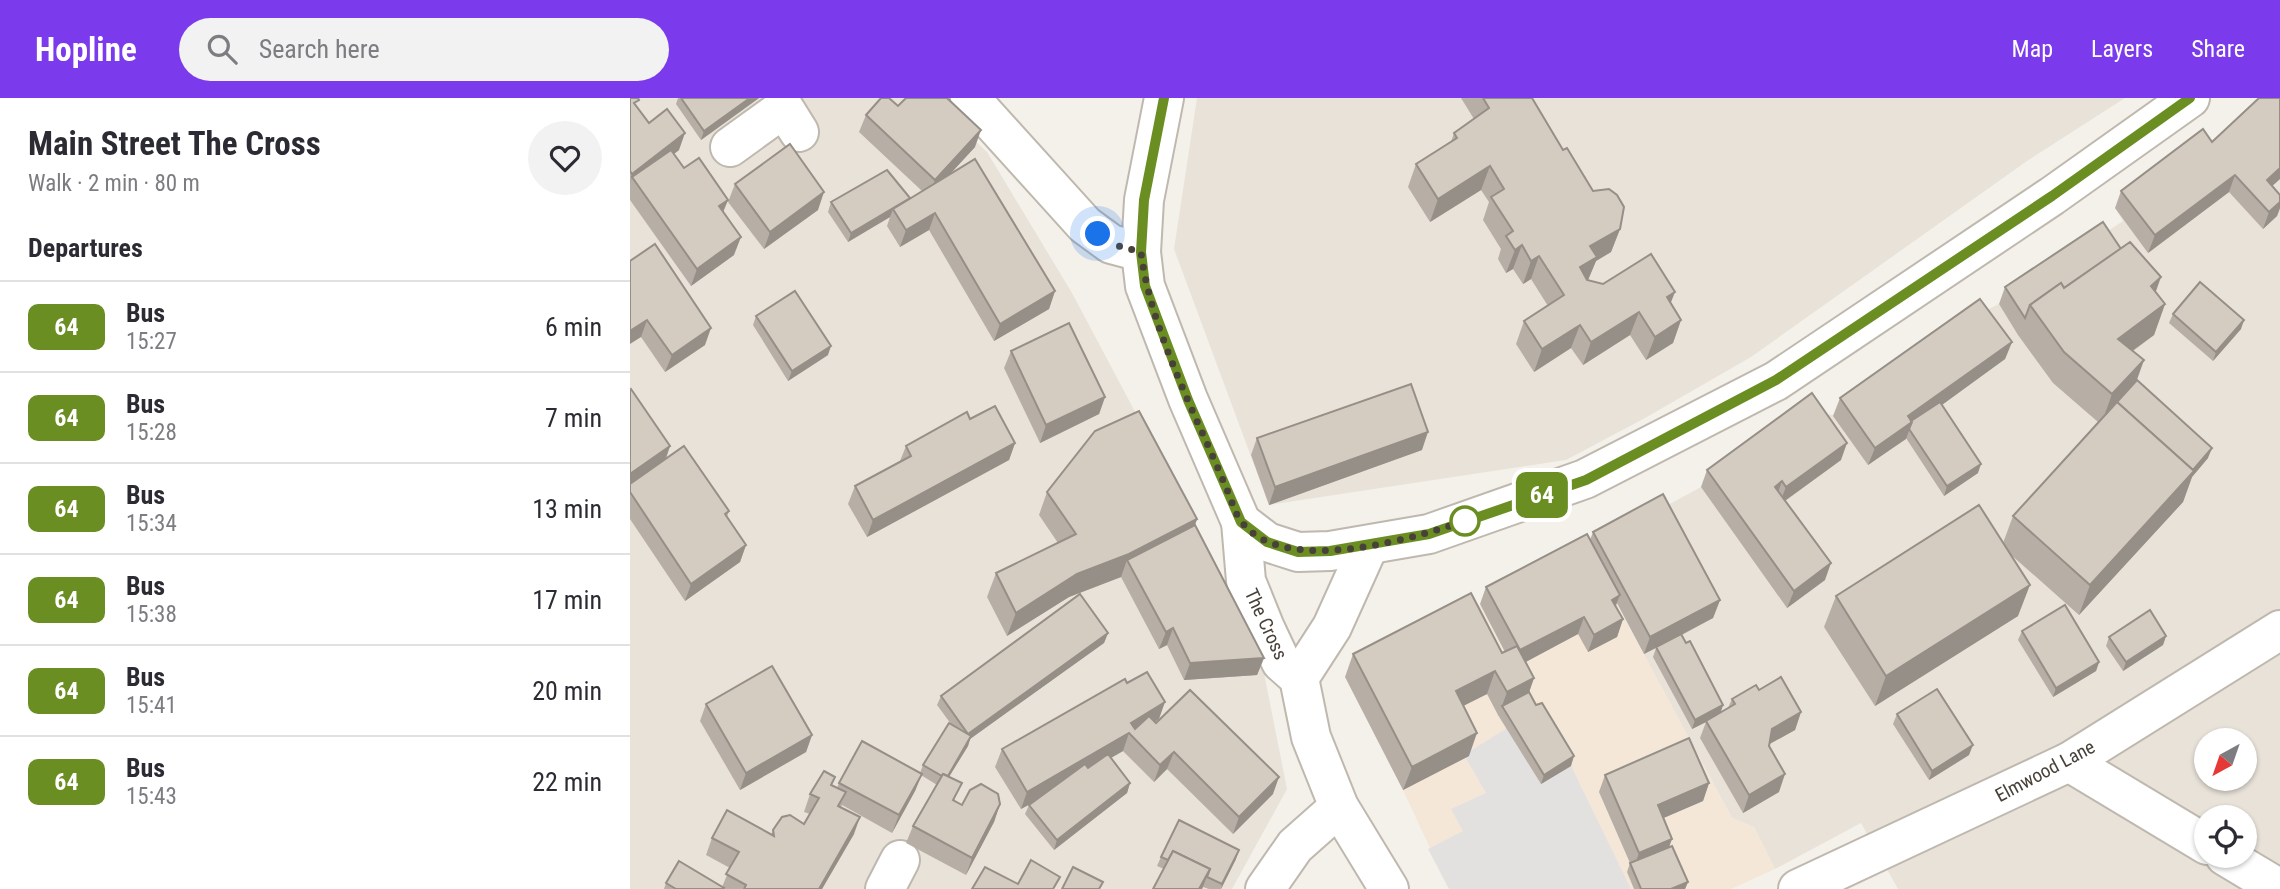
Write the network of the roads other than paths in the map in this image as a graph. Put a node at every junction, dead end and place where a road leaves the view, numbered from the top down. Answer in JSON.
{"nodes":[{"id":1,"x":970,"y":98,"type":"edge"},
{"id":2,"x":1164,"y":98,"type":"edge"},
{"id":3,"x":2190,"y":98,"type":"edge"},
{"id":4,"x":794,"y":113,"type":"edge"},
{"id":5,"x":730,"y":147,"type":"dead end"},
{"id":6,"x":1143,"y":269,"type":"junction"},
{"id":7,"x":1241,"y":522,"type":"junction"},
{"id":8,"x":1369,"y":545,"type":"junction"},
{"id":9,"x":2280,"y":629,"type":"edge"},
{"id":10,"x":1298,"y":678,"type":"junction"},
{"id":11,"x":2069,"y":762,"type":"junction"},
{"id":12,"x":1339,"y":807,"type":"junction"},
{"id":13,"x":2194,"y":837,"type":"edge"},
{"id":14,"x":2246,"y":868,"type":"edge"},
{"id":15,"x":2280,"y":888,"type":"edge"},
{"id":16,"x":1265,"y":889,"type":"edge"},
{"id":17,"x":1389,"y":889,"type":"edge"},
{"id":18,"x":1798,"y":889,"type":"edge"}],
"edges":[{"from":1,"to":6,"type":"street"},
{"from":2,"to":6,"type":"street"},
{"from":3,"to":8,"type":"street"},
{"from":4,"to":5,"type":"street"},
{"from":6,"to":7,"type":"street","name":"The Cross"},
{"from":7,"to":8,"type":"street"},
{"from":7,"to":10,"type":"street","name":"The Cross"},
{"from":8,"to":10,"type":"street","name":"The Cross"},
{"from":9,"to":11,"type":"street","name":"Elmwood Lane"},
{"from":10,"to":12,"type":"street","name":"The Cross"},
{"from":11,"to":13,"type":"street"},
{"from":11,"to":18,"type":"street","name":"Elmwood Lane"},
{"from":12,"to":16,"type":"street"},
{"from":12,"to":17,"type":"street"},
{"from":14,"to":15,"type":"street"}]}
